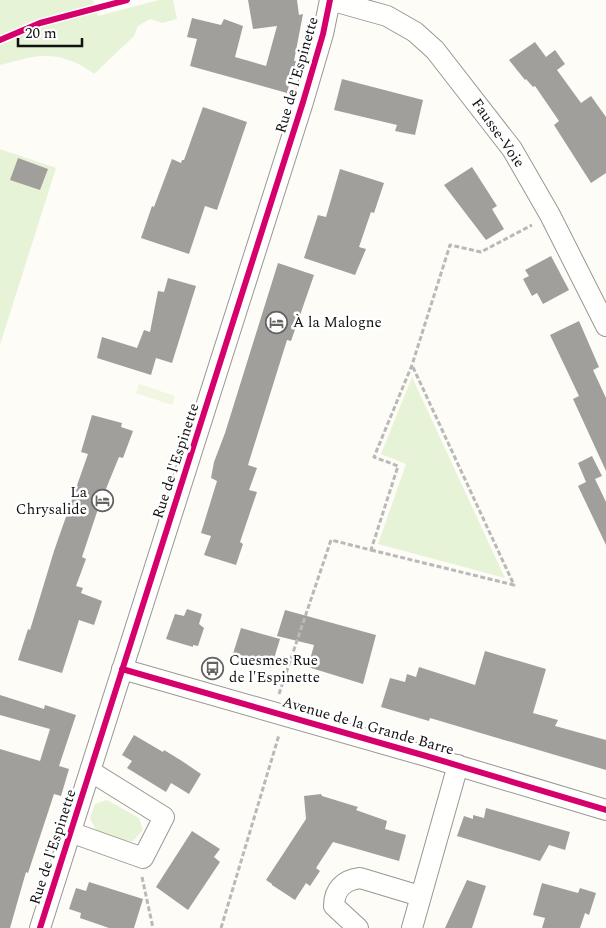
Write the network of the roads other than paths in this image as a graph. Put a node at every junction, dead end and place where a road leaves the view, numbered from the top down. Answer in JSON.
{"nodes":[{"id":1,"x":330,"y":0,"type":"edge"},
{"id":2,"x":606,"y":326,"type":"edge"},
{"id":3,"x":122,"y":669,"type":"junction"},
{"id":4,"x":458,"y":765,"type":"junction"},
{"id":5,"x":90,"y":771,"type":"junction"},
{"id":6,"x":606,"y":810,"type":"edge"},
{"id":7,"x":70,"y":832,"type":"junction"},
{"id":8,"x":420,"y":896,"type":"junction"},
{"id":9,"x":40,"y":928,"type":"edge"},
{"id":10,"x":358,"y":928,"type":"edge"},
{"id":11,"x":412,"y":928,"type":"edge"}],
"edges":[{"from":1,"to":2,"type":"street","name":"Fausse-Voie"},
{"from":1,"to":3,"type":"street","name":"Rue de l'Espinette"},
{"from":3,"to":4,"type":"street","name":"Avenue de la Grande Barre"},
{"from":3,"to":5,"type":"street","name":"Rue de l'Espinette"},
{"from":4,"to":6,"type":"street","name":"Avenue de la Grande Barre"},
{"from":4,"to":8,"type":"street"},
{"from":5,"to":7,"type":"street","name":"Rue de l'Espinette"},
{"from":5,"to":7,"type":"street","name":"Rue de l'Espinette"},
{"from":7,"to":9,"type":"street","name":"Rue de l'Espinette"},
{"from":8,"to":10,"type":"street"},
{"from":8,"to":11,"type":"street"}]}
